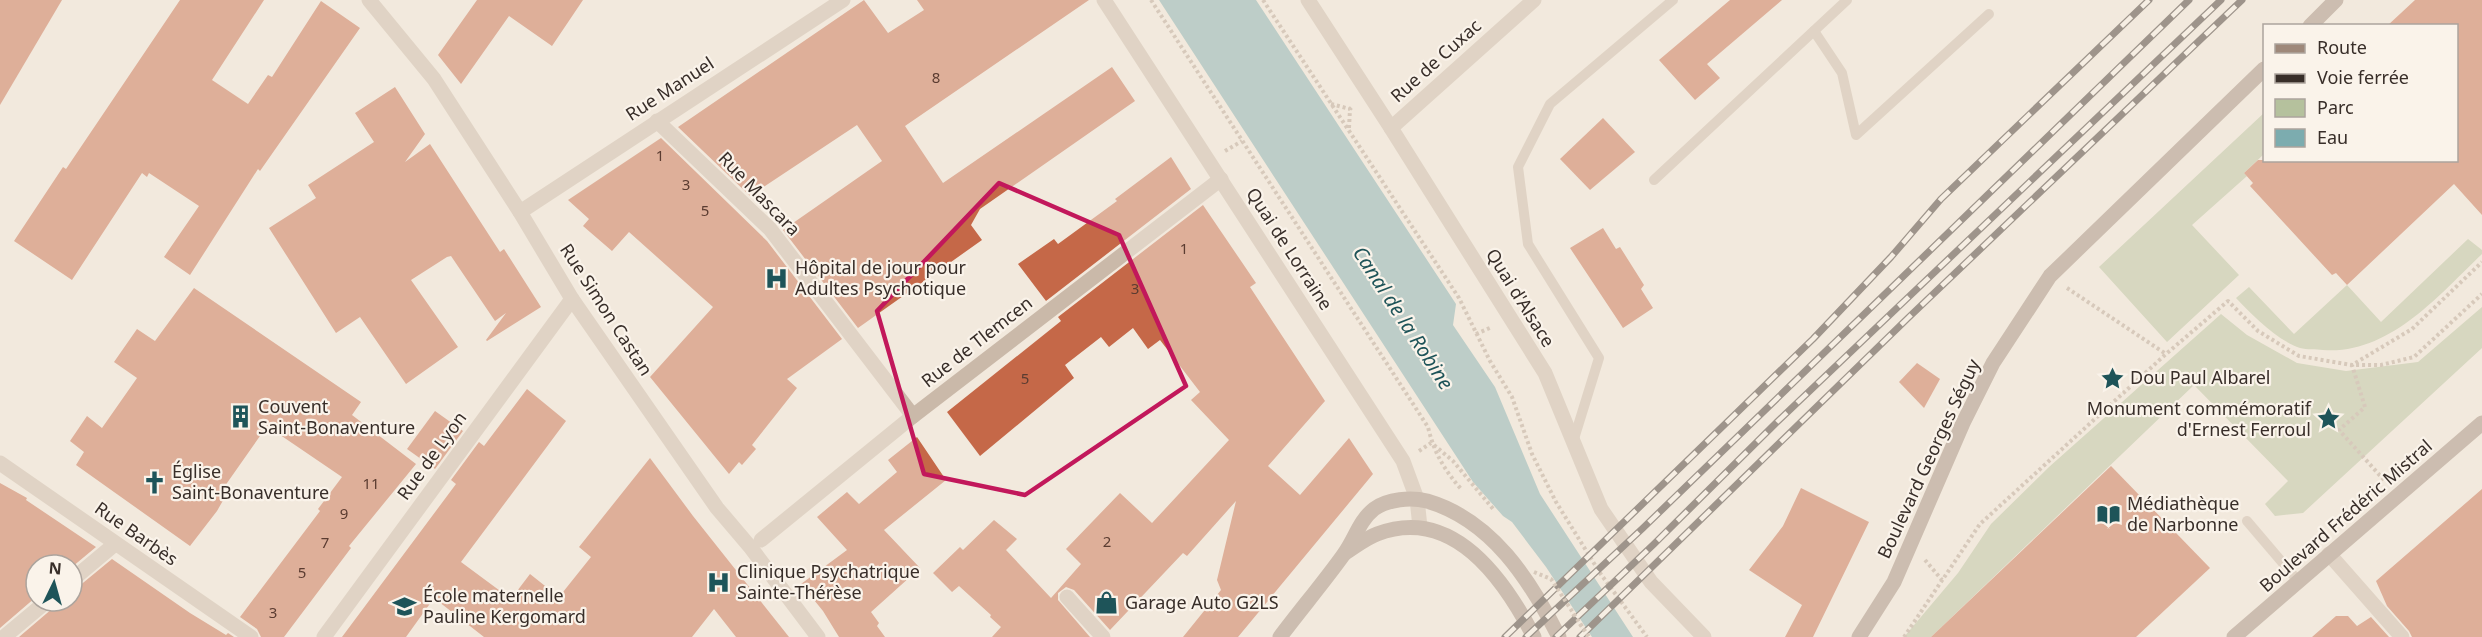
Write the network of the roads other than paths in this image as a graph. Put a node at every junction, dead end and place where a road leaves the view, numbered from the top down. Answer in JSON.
{"nodes":[{"id":1,"x":369,"y":0,"type":"edge"},
{"id":2,"x":843,"y":0,"type":"edge"},
{"id":3,"x":1104,"y":0,"type":"edge"},
{"id":4,"x":1308,"y":0,"type":"edge"},
{"id":5,"x":1534,"y":0,"type":"edge"},
{"id":6,"x":1674,"y":0,"type":"edge"},
{"id":7,"x":1847,"y":0,"type":"edge"},
{"id":8,"x":2336,"y":0,"type":"edge"},
{"id":9,"x":1989,"y":14,"type":"dead end"},
{"id":10,"x":2312,"y":24,"type":"edge"},
{"id":11,"x":1814,"y":31,"type":"junction"},
{"id":12,"x":2263,"y":71,"type":"edge"},
{"id":13,"x":657,"y":121,"type":"junction"},
{"id":14,"x":1390,"y":128,"type":"junction"},
{"id":15,"x":1221,"y":180,"type":"junction"},
{"id":16,"x":1654,"y":180,"type":"dead end"},
{"id":17,"x":520,"y":212,"type":"junction"},
{"id":18,"x":572,"y":299,"type":"junction"},
{"id":19,"x":914,"y":416,"type":"junction"},
{"id":20,"x":2482,"y":423,"type":"edge"},
{"id":21,"x":1573,"y":442,"type":"junction"},
{"id":22,"x":0,"y":463,"type":"edge"},
{"id":23,"x":1417,"y":499,"type":"junction"},
{"id":24,"x":2247,"y":521,"type":"dead end"},
{"id":25,"x":1420,"y":527,"type":"junction"},
{"id":26,"x":761,"y":540,"type":"dead end"},
{"id":27,"x":115,"y":544,"type":"junction"},
{"id":28,"x":1345,"y":553,"type":"junction"},
{"id":29,"x":2329,"y":554,"type":"junction"},
{"id":30,"x":84,"y":570,"type":"edge"},
{"id":31,"x":2299,"y":582,"type":"junction"},
{"id":32,"x":1067,"y":597,"type":"dead end"},
{"id":33,"x":33,"y":613,"type":"edge"},
{"id":34,"x":1687,"y":620,"type":"junction"},
{"id":35,"x":1858,"y":634,"type":"edge"},
{"id":36,"x":4,"y":637,"type":"edge"},
{"id":37,"x":251,"y":637,"type":"edge"},
{"id":38,"x":324,"y":637,"type":"edge"},
{"id":39,"x":818,"y":637,"type":"edge"},
{"id":40,"x":1103,"y":637,"type":"edge"},
{"id":41,"x":1280,"y":637,"type":"edge"},
{"id":42,"x":1534,"y":637,"type":"edge"},
{"id":43,"x":1559,"y":637,"type":"edge"},
{"id":44,"x":1704,"y":637,"type":"edge"},
{"id":45,"x":1718,"y":637,"type":"edge"},
{"id":46,"x":2234,"y":637,"type":"edge"},
{"id":47,"x":2402,"y":637,"type":"edge"}],
"edges":[{"from":1,"to":17,"type":"street","name":"Rue Simon Castan"},
{"from":2,"to":13,"type":"street","name":"Rue Manuel"},
{"from":3,"to":15,"type":"street","name":"Quai de Lorraine"},
{"from":4,"to":14,"type":"street","name":"Quai d'Alsace"},
{"from":5,"to":14,"type":"street","name":"Rue de Cuxac"},
{"from":6,"to":21,"type":"lane"},
{"from":7,"to":11,"type":"lane"},
{"from":8,"to":10,"type":"main road"},
{"from":9,"to":11,"type":"lane"},
{"from":11,"to":16,"type":"lane"},
{"from":12,"to":35,"type":"main road","name":"Boulevard Georges Séguy"},
{"from":13,"to":17,"type":"street","name":"Rue Manuel"},
{"from":13,"to":19,"type":"street","name":"Rue Mascara"},
{"from":14,"to":21,"type":"street","name":"Quai d'Alsace"},
{"from":15,"to":19,"type":"street","name":"Rue de Tlemcen"},
{"from":15,"to":23,"type":"street","name":"Quai de Lorraine"},
{"from":17,"to":18,"type":"street","name":"Rue Simon Castan"},
{"from":18,"to":38,"type":"street","name":"Rue de Lyon"},
{"from":18,"to":39,"type":"street","name":"Rue Simon Castan"},
{"from":19,"to":26,"type":"street","name":"Rue de Tlemcen"},
{"from":20,"to":29,"type":"main road","name":"Boulevard Frédéric Mistral"},
{"from":21,"to":34,"type":"street","name":"Quai d'Alsace"},
{"from":22,"to":27,"type":"street","name":"Rue Barbès"},
{"from":23,"to":25,"type":"street","name":"Quai de Lorraine"},
{"from":23,"to":28,"type":"main road"},
{"from":23,"to":43,"type":"main road"},
{"from":24,"to":31,"type":"lane"},
{"from":25,"to":28,"type":"main road"},
{"from":25,"to":42,"type":"main road"},
{"from":27,"to":30,"type":"street"},
{"from":27,"to":37,"type":"street","name":"Rue Barbès"},
{"from":28,"to":41,"type":"main road"},
{"from":29,"to":31,"type":"main road","name":"Boulevard Frédéric Mistral"},
{"from":29,"to":47,"type":"street"},
{"from":31,"to":46,"type":"main road","name":"Boulevard Frédéric Mistral"},
{"from":32,"to":40,"type":"street"},
{"from":33,"to":36,"type":"street"},
{"from":34,"to":44,"type":"street","name":"Quai d'Alsace"},
{"from":34,"to":45,"type":"street","name":"Quai d'Alsace"}]}
